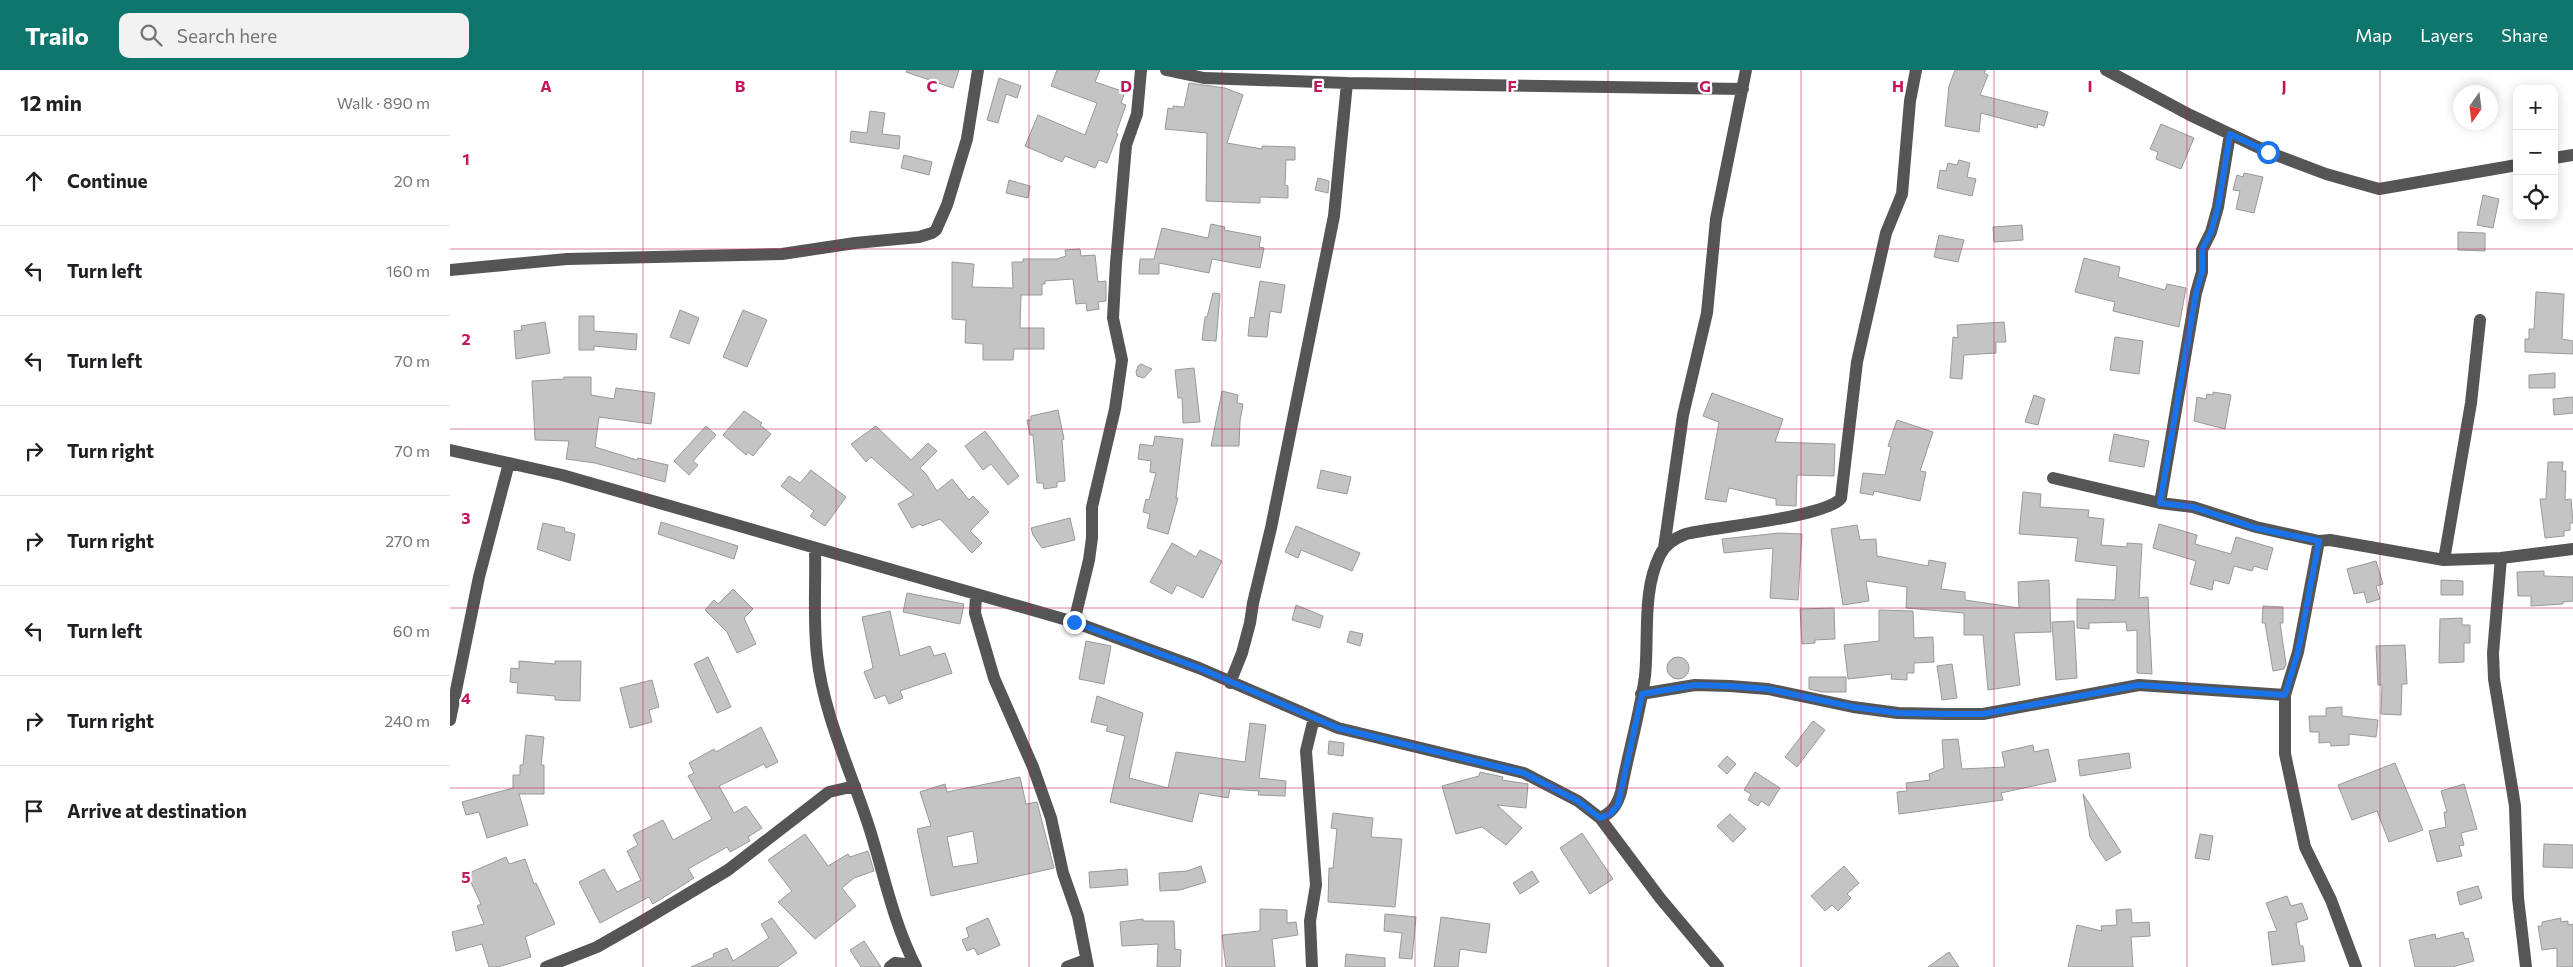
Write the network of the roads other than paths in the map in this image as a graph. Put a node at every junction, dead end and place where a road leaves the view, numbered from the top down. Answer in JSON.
{"nodes":[{"id":1,"x":978,"y":70,"type":"edge"},
{"id":2,"x":1141,"y":70,"type":"edge"},
{"id":3,"x":1166,"y":70,"type":"edge"},
{"id":4,"x":1746,"y":70,"type":"edge"},
{"id":5,"x":1916,"y":70,"type":"edge"},
{"id":6,"x":2106,"y":70,"type":"edge"},
{"id":7,"x":1347,"y":83,"type":"junction"},
{"id":8,"x":1743,"y":89,"type":"junction"},
{"id":9,"x":2230,"y":134,"type":"junction"},
{"id":10,"x":2573,"y":155,"type":"edge"},
{"id":11,"x":2558,"y":157,"type":"edge"},
{"id":12,"x":2513,"y":165,"type":"edge"},
{"id":13,"x":450,"y":270,"type":"edge"},
{"id":14,"x":2480,"y":320,"type":"dead end"},
{"id":15,"x":450,"y":450,"type":"edge"},
{"id":16,"x":509,"y":463,"type":"junction"},
{"id":17,"x":2052,"y":478,"type":"dead end"},
{"id":18,"x":2160,"y":503,"type":"junction"},
{"id":19,"x":2319,"y":541,"type":"junction"},
{"id":20,"x":1664,"y":548,"type":"junction"},
{"id":21,"x":814,"y":549,"type":"junction"},
{"id":22,"x":2573,"y":549,"type":"edge"},
{"id":23,"x":2501,"y":558,"type":"junction"},
{"id":24,"x":2444,"y":560,"type":"junction"},
{"id":25,"x":976,"y":595,"type":"junction"},
{"id":26,"x":1074,"y":622,"type":"junction"},
{"id":27,"x":1230,"y":682,"type":"junction"},
{"id":28,"x":1642,"y":694,"type":"junction"},
{"id":29,"x":2285,"y":695,"type":"junction"},
{"id":30,"x":1314,"y":718,"type":"junction"},
{"id":31,"x":450,"y":720,"type":"edge"},
{"id":32,"x":855,"y":786,"type":"junction"},
{"id":33,"x":1600,"y":818,"type":"junction"},
{"id":34,"x":1087,"y":963,"type":"edge"},
{"id":35,"x":915,"y":966,"type":"edge"},
{"id":36,"x":546,"y":967,"type":"edge"},
{"id":37,"x":890,"y":967,"type":"edge"},
{"id":38,"x":1067,"y":967,"type":"edge"},
{"id":39,"x":1312,"y":967,"type":"edge"},
{"id":40,"x":1718,"y":967,"type":"edge"},
{"id":41,"x":2356,"y":967,"type":"edge"},
{"id":42,"x":2526,"y":967,"type":"edge"}],
"edges":[{"from":1,"to":13,"type":"street"},
{"from":2,"to":26,"type":"street"},
{"from":3,"to":7,"type":"street"},
{"from":4,"to":8,"type":"street"},
{"from":5,"to":20,"type":"street"},
{"from":6,"to":9,"type":"street"},
{"from":7,"to":8,"type":"street"},
{"from":7,"to":27,"type":"street"},
{"from":8,"to":20,"type":"street"},
{"from":9,"to":12,"type":"street"},
{"from":9,"to":18,"type":"street"},
{"from":10,"to":11,"type":"street"},
{"from":14,"to":24,"type":"street"},
{"from":15,"to":16,"type":"street"},
{"from":16,"to":21,"type":"street"},
{"from":16,"to":31,"type":"street"},
{"from":17,"to":18,"type":"street"},
{"from":18,"to":19,"type":"street"},
{"from":19,"to":24,"type":"street"},
{"from":19,"to":29,"type":"street"},
{"from":20,"to":28,"type":"street"},
{"from":21,"to":25,"type":"street"},
{"from":21,"to":32,"type":"street"},
{"from":22,"to":23,"type":"street"},
{"from":23,"to":24,"type":"street"},
{"from":23,"to":42,"type":"street"},
{"from":25,"to":26,"type":"street"},
{"from":25,"to":34,"type":"street"},
{"from":26,"to":27,"type":"street"},
{"from":27,"to":30,"type":"street"},
{"from":28,"to":29,"type":"street"},
{"from":28,"to":33,"type":"street"},
{"from":29,"to":41,"type":"street"},
{"from":30,"to":33,"type":"street"},
{"from":30,"to":39,"type":"street"},
{"from":32,"to":35,"type":"street"},
{"from":32,"to":36,"type":"street"},
{"from":33,"to":40,"type":"street"},
{"from":34,"to":38,"type":"street"},
{"from":35,"to":37,"type":"street"}]}
